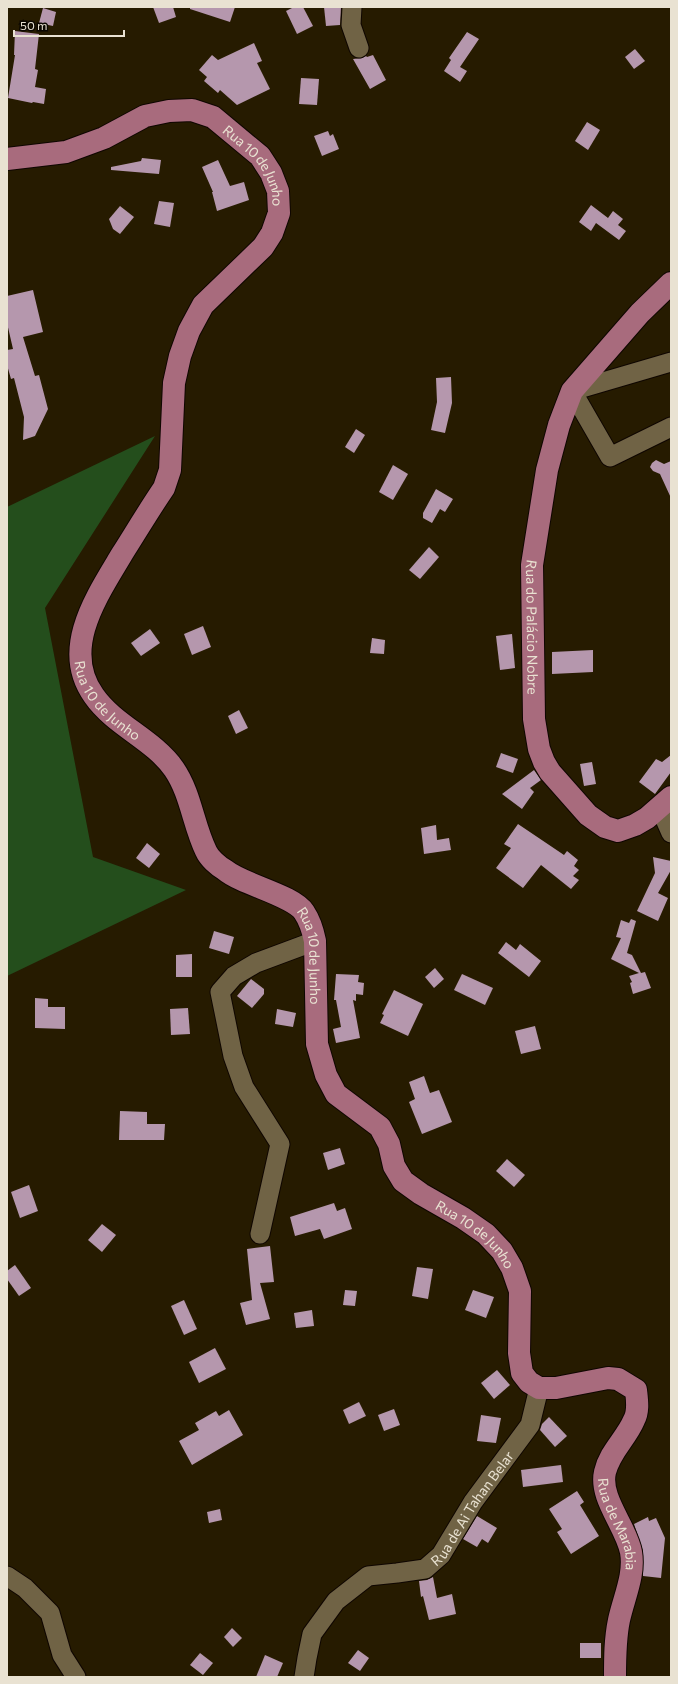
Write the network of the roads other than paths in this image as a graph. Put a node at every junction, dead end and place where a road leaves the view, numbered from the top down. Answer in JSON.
{"nodes":[{"id":1,"x":352,"y":7,"type":"edge"},
{"id":2,"x":359,"y":48,"type":"dead end"},
{"id":3,"x":7,"y":159,"type":"edge"},
{"id":4,"x":671,"y":283,"type":"edge"},
{"id":5,"x":671,"y":362,"type":"edge"},
{"id":6,"x":572,"y":391,"type":"junction"},
{"id":7,"x":671,"y":427,"type":"edge"},
{"id":8,"x":666,"y":802,"type":"edge"},
{"id":9,"x":671,"y":833,"type":"edge"},
{"id":10,"x":316,"y":940,"type":"junction"},
{"id":11,"x":260,"y":1234,"type":"dead end"},
{"id":12,"x":547,"y":1388,"type":"junction"},
{"id":13,"x":7,"y":1576,"type":"edge"},
{"id":14,"x":76,"y":1677,"type":"edge"},
{"id":15,"x":304,"y":1677,"type":"edge"},
{"id":16,"x":615,"y":1677,"type":"edge"}],
"edges":[{"from":1,"to":2,"type":"street"},
{"from":3,"to":10,"type":"main road","name":"Rua 10 de Junho"},
{"from":4,"to":6,"type":"main road","name":"Rua do Palácio Nobre"},
{"from":5,"to":6,"type":"street"},
{"from":6,"to":7,"type":"street"},
{"from":6,"to":8,"type":"main road","name":"Rua do Palácio Nobre"},
{"from":8,"to":9,"type":"street"},
{"from":10,"to":11,"type":"street"},
{"from":10,"to":12,"type":"main road","name":"Rua 10 de Junho"},
{"from":12,"to":15,"type":"street","name":"Rua de Ai Tahan Belar"},
{"from":12,"to":16,"type":"main road","name":"Rua de Marabia"},
{"from":13,"to":14,"type":"street"}]}
